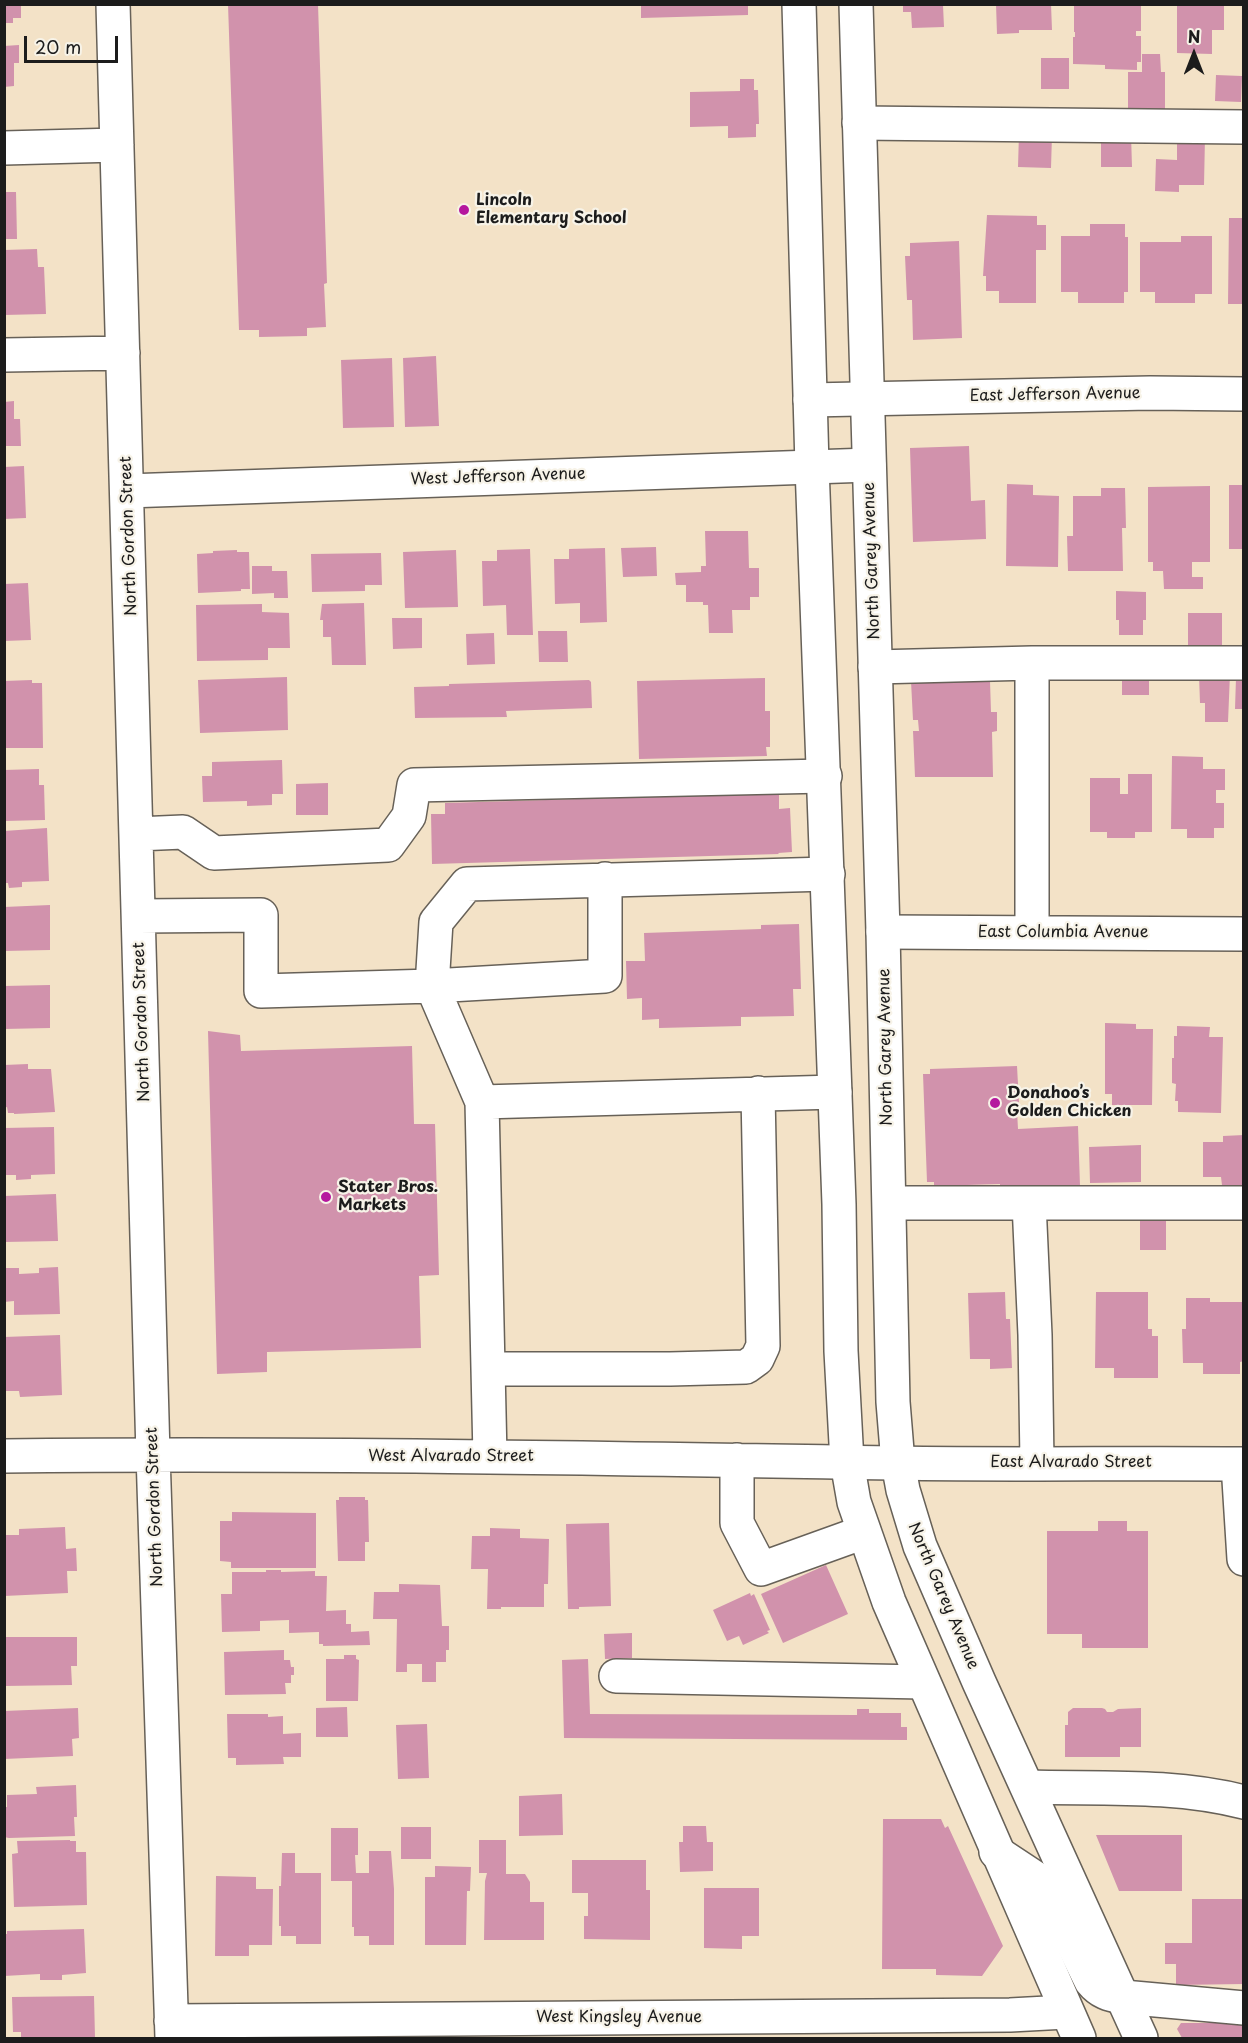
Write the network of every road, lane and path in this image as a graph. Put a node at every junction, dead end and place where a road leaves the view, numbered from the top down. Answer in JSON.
{"nodes":[{"id":1,"x":113,"y":4,"type":"edge"},
{"id":2,"x":799,"y":4,"type":"edge"},
{"id":3,"x":856,"y":4,"type":"edge"},
{"id":4,"x":859,"y":123,"type":"junction"},
{"id":5,"x":1244,"y":127,"type":"edge"},
{"id":6,"x":117,"y":145,"type":"junction"},
{"id":7,"x":4,"y":148,"type":"edge"},
{"id":8,"x":123,"y":353,"type":"junction"},
{"id":9,"x":4,"y":355,"type":"edge"},
{"id":10,"x":1244,"y":394,"type":"edge"},
{"id":11,"x":867,"y":399,"type":"junction"},
{"id":12,"x":810,"y":400,"type":"junction"},
{"id":13,"x":869,"y":465,"type":"junction"},
{"id":14,"x":812,"y":466,"type":"junction"},
{"id":15,"x":127,"y":491,"type":"junction"},
{"id":16,"x":1032,"y":663,"type":"junction"},
{"id":17,"x":1244,"y":663,"type":"edge"},
{"id":18,"x":876,"y":667,"type":"junction"},
{"id":19,"x":825,"y":776,"type":"junction"},
{"id":20,"x":138,"y":834,"type":"junction"},
{"id":21,"x":828,"y":874,"type":"junction"},
{"id":22,"x":605,"y":879,"type":"junction"},
{"id":23,"x":139,"y":916,"type":"junction"},
{"id":24,"x":883,"y":932,"type":"junction"},
{"id":25,"x":1032,"y":932,"type":"junction"},
{"id":26,"x":1244,"y":934,"type":"edge"},
{"id":27,"x":432,"y":986,"type":"junction"},
{"id":28,"x":835,"y":1092,"type":"junction"},
{"id":29,"x":758,"y":1093,"type":"junction"},
{"id":30,"x":482,"y":1102,"type":"junction"},
{"id":31,"x":890,"y":1203,"type":"junction"},
{"id":32,"x":1029,"y":1203,"type":"junction"},
{"id":33,"x":1244,"y":1203,"type":"edge"},
{"id":34,"x":488,"y":1369,"type":"junction"},
{"id":35,"x":153,"y":1455,"type":"junction"},
{"id":36,"x":4,"y":1456,"type":"edge"},
{"id":37,"x":490,"y":1457,"type":"junction"},
{"id":38,"x":738,"y":1460,"type":"junction"},
{"id":39,"x":847,"y":1462,"type":"junction"},
{"id":40,"x":1037,"y":1462,"type":"junction"},
{"id":41,"x":898,"y":1463,"type":"junction"},
{"id":42,"x":1241,"y":1464,"type":"edge"},
{"id":43,"x":864,"y":1532,"type":"junction"},
{"id":44,"x":1244,"y":1559,"type":"edge"},
{"id":45,"x":616,"y":1676,"type":"dead end"},
{"id":46,"x":922,"y":1682,"type":"junction"},
{"id":47,"x":1028,"y":1787,"type":"junction"},
{"id":48,"x":1244,"y":1802,"type":"edge"},
{"id":49,"x":996,"y":1852,"type":"junction"},
{"id":50,"x":1123,"y":1997,"type":"junction"},
{"id":51,"x":1244,"y":2008,"type":"edge"},
{"id":52,"x":1072,"y":2025,"type":"edge"},
{"id":53,"x":877,"y":2027,"type":"edge"},
{"id":54,"x":1013,"y":2027,"type":"edge"},
{"id":55,"x":172,"y":2030,"type":"edge"},
{"id":56,"x":1141,"y":2038,"type":"edge"}],
"edges":[{"from":1,"to":6,"type":"street","name":"North Gordon Street"},
{"from":2,"to":12,"type":"street"},
{"from":3,"to":4,"type":"street","name":"North Garey Avenue"},
{"from":4,"to":5,"type":"street"},
{"from":4,"to":11,"type":"street","name":"North Garey Avenue"},
{"from":6,"to":7,"type":"street"},
{"from":6,"to":8,"type":"street","name":"North Gordon Street"},
{"from":8,"to":9,"type":"street"},
{"from":8,"to":15,"type":"street","name":"North Gordon Street"},
{"from":10,"to":11,"type":"street","name":"East Jefferson Avenue"},
{"from":11,"to":12,"type":"street","name":"East Jefferson Avenue"},
{"from":11,"to":13,"type":"street","name":"North Garey Avenue"},
{"from":12,"to":14,"type":"street"},
{"from":13,"to":14,"type":"street","name":"West Jefferson Avenue"},
{"from":13,"to":18,"type":"street","name":"North Garey Avenue"},
{"from":14,"to":15,"type":"street","name":"West Jefferson Avenue"},
{"from":14,"to":19,"type":"street"},
{"from":15,"to":20,"type":"street","name":"North Gordon Street"},
{"from":16,"to":17,"type":"street"},
{"from":16,"to":18,"type":"street"},
{"from":16,"to":25,"type":"street"},
{"from":18,"to":24,"type":"street","name":"North Garey Avenue"},
{"from":19,"to":20,"type":"street"},
{"from":19,"to":21,"type":"street"},
{"from":20,"to":23,"type":"street","name":"North Gordon Street"},
{"from":21,"to":22,"type":"street"},
{"from":21,"to":28,"type":"street"},
{"from":22,"to":27,"type":"street"},
{"from":22,"to":27,"type":"street"},
{"from":23,"to":27,"type":"street"},
{"from":23,"to":35,"type":"street","name":"North Gordon Street"},
{"from":24,"to":25,"type":"street","name":"East Columbia Avenue"},
{"from":24,"to":31,"type":"street","name":"North Garey Avenue"},
{"from":25,"to":26,"type":"street","name":"East Columbia Avenue"},
{"from":27,"to":30,"type":"street"},
{"from":28,"to":29,"type":"street"},
{"from":28,"to":39,"type":"street"},
{"from":29,"to":30,"type":"street"},
{"from":29,"to":34,"type":"street"},
{"from":30,"to":34,"type":"street"},
{"from":31,"to":32,"type":"street"},
{"from":31,"to":41,"type":"street","name":"North Garey Avenue"},
{"from":32,"to":33,"type":"street"},
{"from":32,"to":40,"type":"street"},
{"from":34,"to":37,"type":"street"},
{"from":35,"to":36,"type":"street","name":"West Alvarado Street"},
{"from":35,"to":37,"type":"street","name":"West Alvarado Street"},
{"from":35,"to":55,"type":"street","name":"North Gordon Street"},
{"from":37,"to":38,"type":"street","name":"West Alvarado Street"},
{"from":38,"to":39,"type":"street","name":"West Alvarado Street"},
{"from":38,"to":43,"type":"street"},
{"from":39,"to":41,"type":"street","name":"West Alvarado Street"},
{"from":39,"to":43,"type":"street"},
{"from":40,"to":41,"type":"street","name":"East Alvarado Street"},
{"from":40,"to":42,"type":"street","name":"East Alvarado Street"},
{"from":41,"to":47,"type":"street","name":"North Garey Avenue"},
{"from":42,"to":44,"type":"street"},
{"from":43,"to":46,"type":"street"},
{"from":45,"to":46,"type":"street"},
{"from":46,"to":49,"type":"street"},
{"from":47,"to":48,"type":"street"},
{"from":47,"to":50,"type":"street","name":"North Garey Avenue"},
{"from":49,"to":50,"type":"street"},
{"from":49,"to":52,"type":"street"},
{"from":50,"to":51,"type":"street"},
{"from":50,"to":56,"type":"street","name":"North Garey Avenue"},
{"from":52,"to":54,"type":"street","name":"West Kingsley Avenue"},
{"from":53,"to":54,"type":"street","name":"West Kingsley Avenue"},
{"from":53,"to":55,"type":"street","name":"West Kingsley Avenue"}]}
